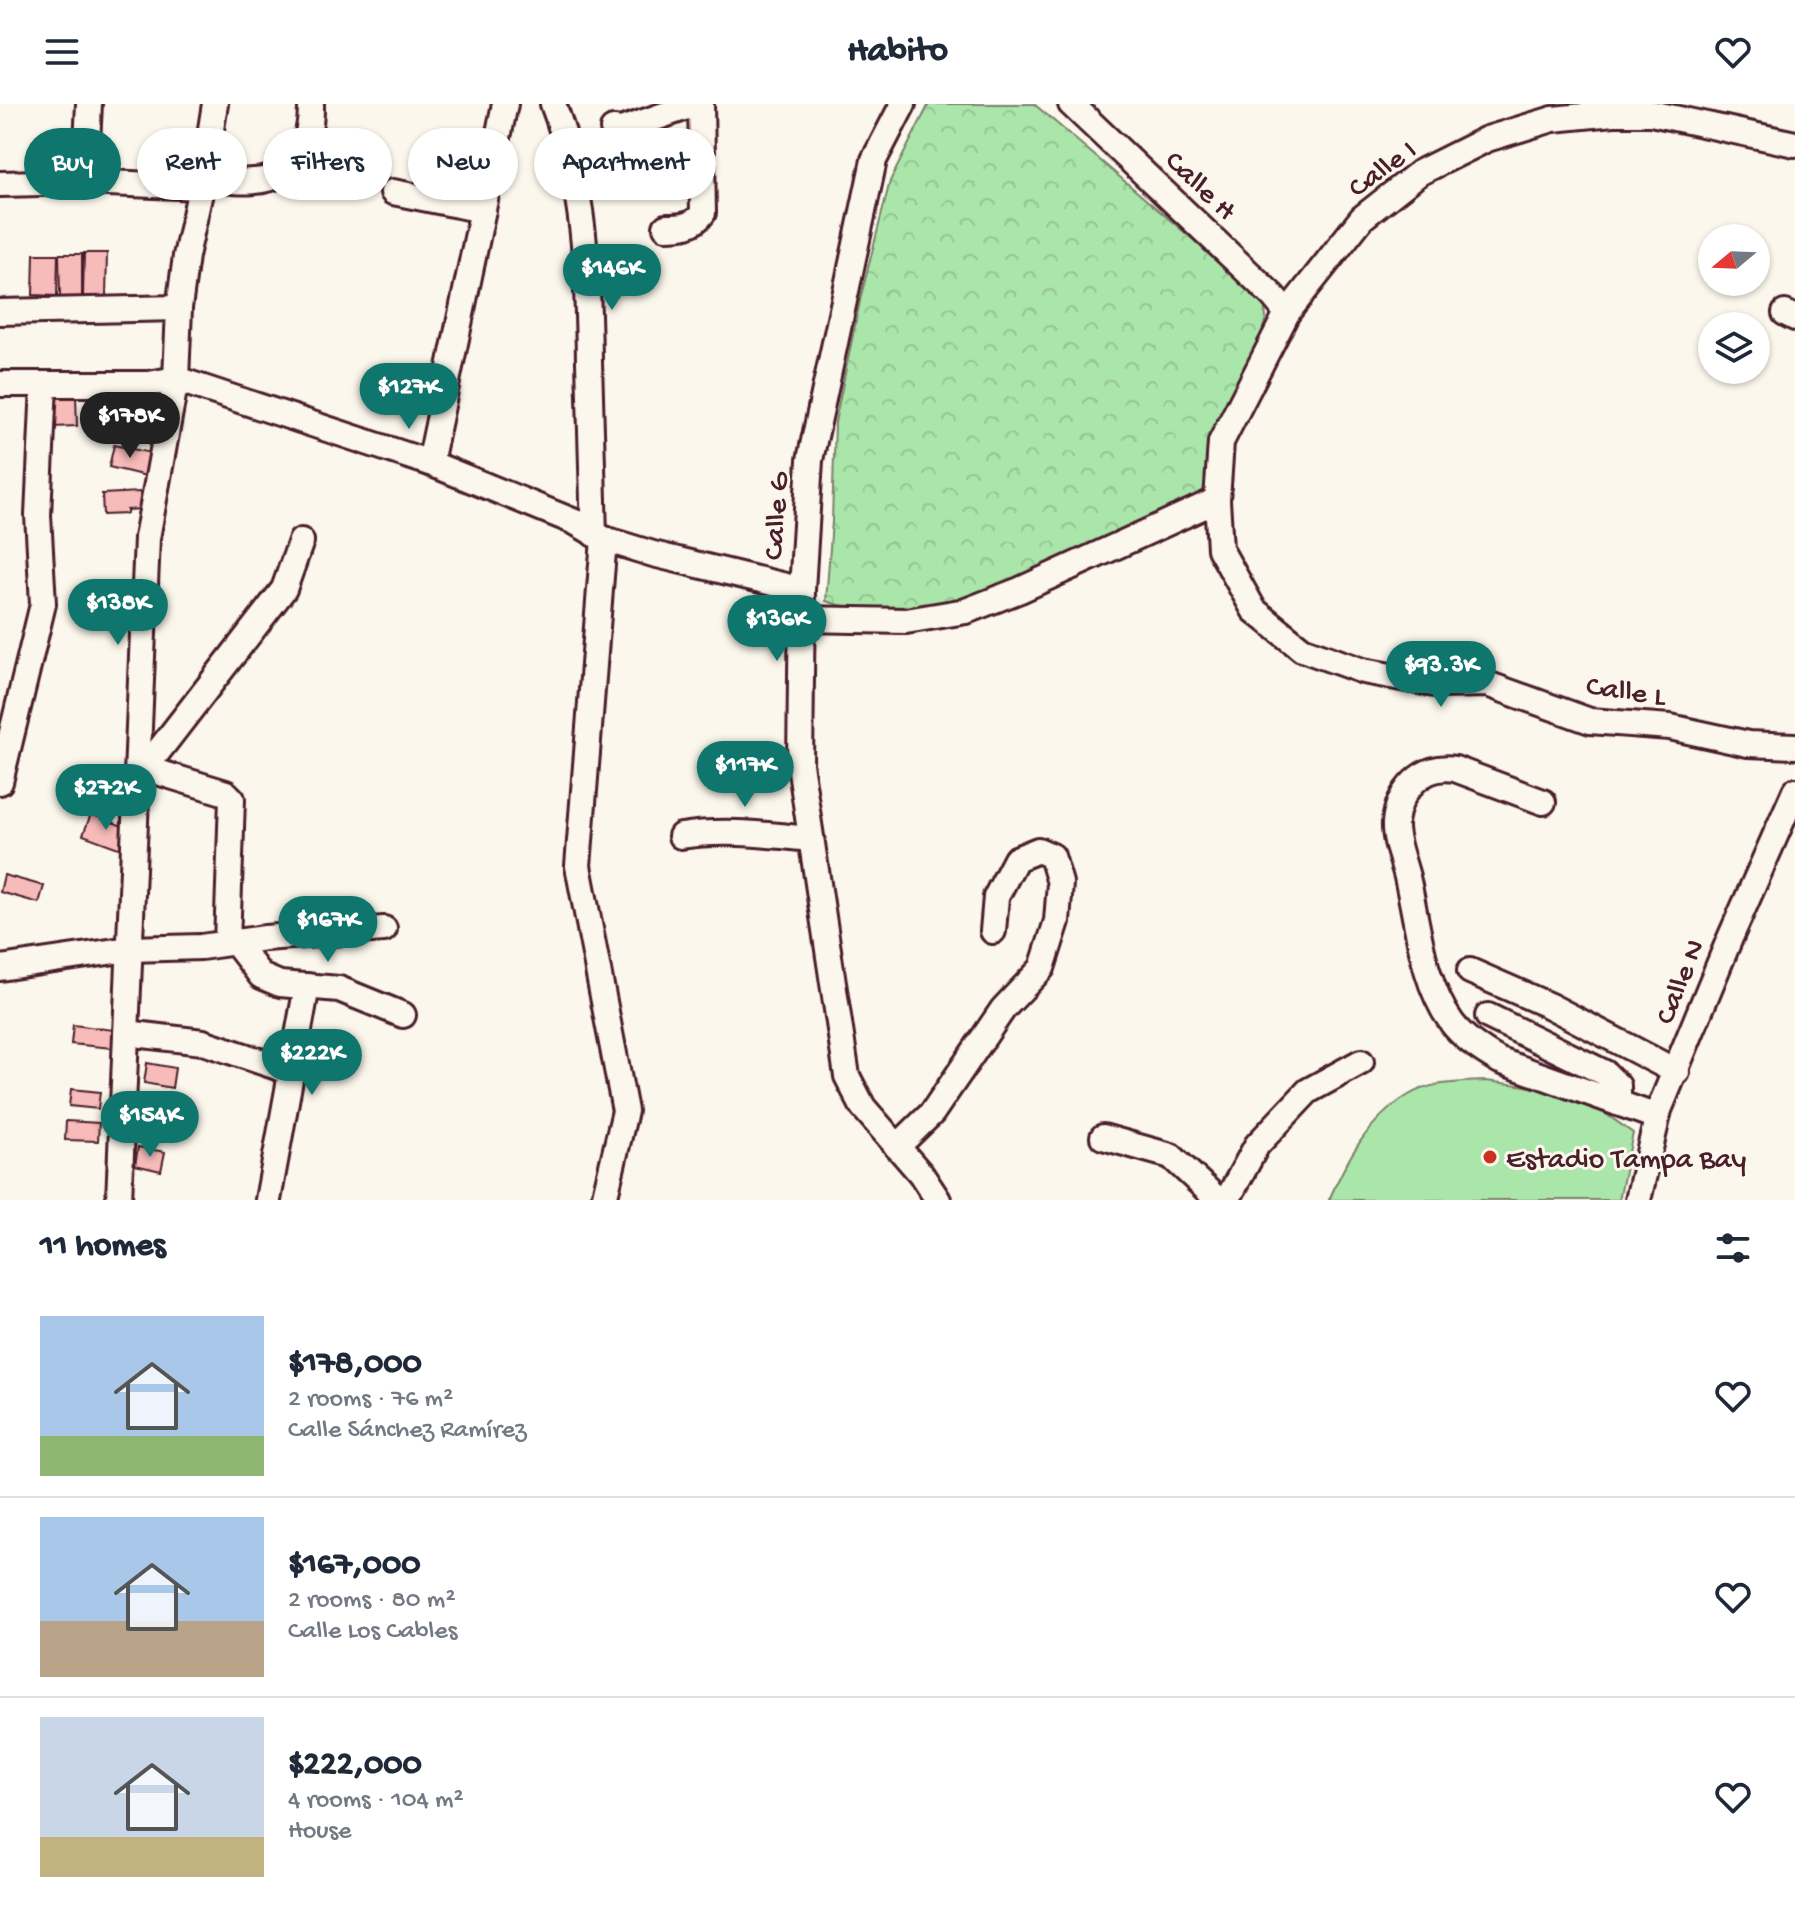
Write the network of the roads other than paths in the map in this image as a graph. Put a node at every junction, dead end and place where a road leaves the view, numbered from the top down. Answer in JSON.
{"nodes":[{"id":1,"x":89,"y":104,"type":"edge"},
{"id":2,"x":215,"y":104,"type":"edge"},
{"id":3,"x":311,"y":104,"type":"edge"},
{"id":4,"x":505,"y":104,"type":"edge"},
{"id":5,"x":553,"y":104,"type":"edge"},
{"id":6,"x":701,"y":104,"type":"edge"},
{"id":7,"x":903,"y":104,"type":"edge"},
{"id":8,"x":1071,"y":104,"type":"edge"},
{"id":9,"x":1652,"y":109,"type":"edge"},
{"id":10,"x":88,"y":128,"type":"edge"},
{"id":11,"x":211,"y":128,"type":"edge"},
{"id":12,"x":627,"y":128,"type":"edge"},
{"id":13,"x":1795,"y":144,"type":"edge"},
{"id":14,"x":247,"y":182,"type":"edge"},
{"id":15,"x":24,"y":183,"type":"edge"},
{"id":16,"x":0,"y":184,"type":"edge"},
{"id":17,"x":393,"y":192,"type":"dead end"},
{"id":18,"x":199,"y":200,"type":"edge"},
{"id":19,"x":483,"y":210,"type":"junction"},
{"id":20,"x":666,"y":227,"type":"dead end"},
{"id":21,"x":179,"y":308,"type":"junction"},
{"id":22,"x":0,"y":312,"type":"edge"},
{"id":23,"x":1287,"y":313,"type":"junction"},
{"id":24,"x":176,"y":379,"type":"junction"},
{"id":25,"x":0,"y":384,"type":"edge"},
{"id":26,"x":44,"y":384,"type":"junction"},
{"id":27,"x":430,"y":463,"type":"junction"},
{"id":28,"x":1217,"y":500,"type":"junction"},
{"id":29,"x":599,"y":536,"type":"junction"},
{"id":30,"x":301,"y":541,"type":"dead end"},
{"id":31,"x":802,"y":590,"type":"junction"},
{"id":32,"x":802,"y":619,"type":"junction"},
{"id":33,"x":10,"y":688,"type":"edge"},
{"id":34,"x":1795,"y":746,"type":"edge"},
{"id":35,"x":140,"y":774,"type":"junction"},
{"id":36,"x":0,"y":782,"type":"edge"},
{"id":37,"x":1795,"y":791,"type":"edge"},
{"id":38,"x":1543,"y":802,"type":"dead end"},
{"id":39,"x":681,"y":836,"type":"dead end"},
{"id":40,"x":811,"y":839,"type":"junction"},
{"id":41,"x":384,"y":929,"type":"dead end"},
{"id":42,"x":993,"y":931,"type":"dead end"},
{"id":43,"x":231,"y":943,"type":"junction"},
{"id":44,"x":129,"y":949,"type":"junction"},
{"id":45,"x":0,"y":968,"type":"edge"},
{"id":46,"x":1470,"y":971,"type":"dead end"},
{"id":47,"x":307,"y":986,"type":"junction"},
{"id":48,"x":403,"y":1015,"type":"dead end"},
{"id":49,"x":1488,"y":1016,"type":"dead end"},
{"id":50,"x":126,"y":1033,"type":"junction"},
{"id":51,"x":1361,"y":1062,"type":"dead end"},
{"id":52,"x":292,"y":1072,"type":"junction"},
{"id":53,"x":1677,"y":1072,"type":"junction"},
{"id":54,"x":1618,"y":1103,"type":"junction"},
{"id":55,"x":1657,"y":1117,"type":"junction"},
{"id":56,"x":1103,"y":1137,"type":"dead end"},
{"id":57,"x":897,"y":1147,"type":"junction"},
{"id":58,"x":119,"y":1200,"type":"edge"},
{"id":59,"x":268,"y":1200,"type":"edge"},
{"id":60,"x":604,"y":1200,"type":"edge"},
{"id":61,"x":938,"y":1200,"type":"edge"},
{"id":62,"x":1218,"y":1200,"type":"edge"},
{"id":63,"x":1227,"y":1200,"type":"edge"},
{"id":64,"x":1638,"y":1200,"type":"edge"}],
"edges":[{"from":1,"to":10,"type":"street"},
{"from":2,"to":11,"type":"street"},
{"from":3,"to":14,"type":"street"},
{"from":4,"to":19,"type":"street"},
{"from":5,"to":29,"type":"street"},
{"from":6,"to":12,"type":"street"},
{"from":6,"to":20,"type":"street"},
{"from":7,"to":31,"type":"street","name":"Calle G"},
{"from":8,"to":23,"type":"street","name":"Calle H"},
{"from":9,"to":13,"type":"street","name":"Calle I"},
{"from":9,"to":23,"type":"street","name":"Calle I"},
{"from":15,"to":16,"type":"street"},
{"from":17,"to":19,"type":"street"},
{"from":18,"to":21,"type":"street"},
{"from":19,"to":27,"type":"street"},
{"from":21,"to":22,"type":"street"},
{"from":21,"to":24,"type":"street"},
{"from":23,"to":28,"type":"street","name":"Calle I"},
{"from":24,"to":26,"type":"street"},
{"from":24,"to":27,"type":"street"},
{"from":24,"to":35,"type":"street"},
{"from":25,"to":26,"type":"street"},
{"from":26,"to":33,"type":"street"},
{"from":27,"to":29,"type":"street"},
{"from":28,"to":32,"type":"street"},
{"from":28,"to":34,"type":"street","name":"Calle L"},
{"from":29,"to":31,"type":"street"},
{"from":29,"to":60,"type":"street"},
{"from":30,"to":35,"type":"street"},
{"from":31,"to":32,"type":"street","name":"Calle G"},
{"from":32,"to":40,"type":"street","name":"Calle G"},
{"from":33,"to":36,"type":"street"},
{"from":35,"to":43,"type":"street"},
{"from":35,"to":44,"type":"street"},
{"from":37,"to":53,"type":"street","name":"Calle N"},
{"from":38,"to":54,"type":"street"},
{"from":39,"to":40,"type":"street"},
{"from":40,"to":57,"type":"street","name":"Calle G"},
{"from":41,"to":43,"type":"street"},
{"from":42,"to":57,"type":"street"},
{"from":43,"to":44,"type":"street"},
{"from":43,"to":47,"type":"street"},
{"from":44,"to":45,"type":"street"},
{"from":44,"to":50,"type":"street"},
{"from":46,"to":53,"type":"street"},
{"from":47,"to":48,"type":"street"},
{"from":47,"to":52,"type":"street"},
{"from":49,"to":54,"type":"street"},
{"from":50,"to":52,"type":"street"},
{"from":50,"to":58,"type":"street"},
{"from":51,"to":63,"type":"street"},
{"from":52,"to":59,"type":"street"},
{"from":53,"to":55,"type":"street","name":"Calle N"},
{"from":54,"to":55,"type":"street"},
{"from":55,"to":64,"type":"street","name":"Calle N"},
{"from":56,"to":62,"type":"street"},
{"from":57,"to":61,"type":"street","name":"Calle G"}]}
